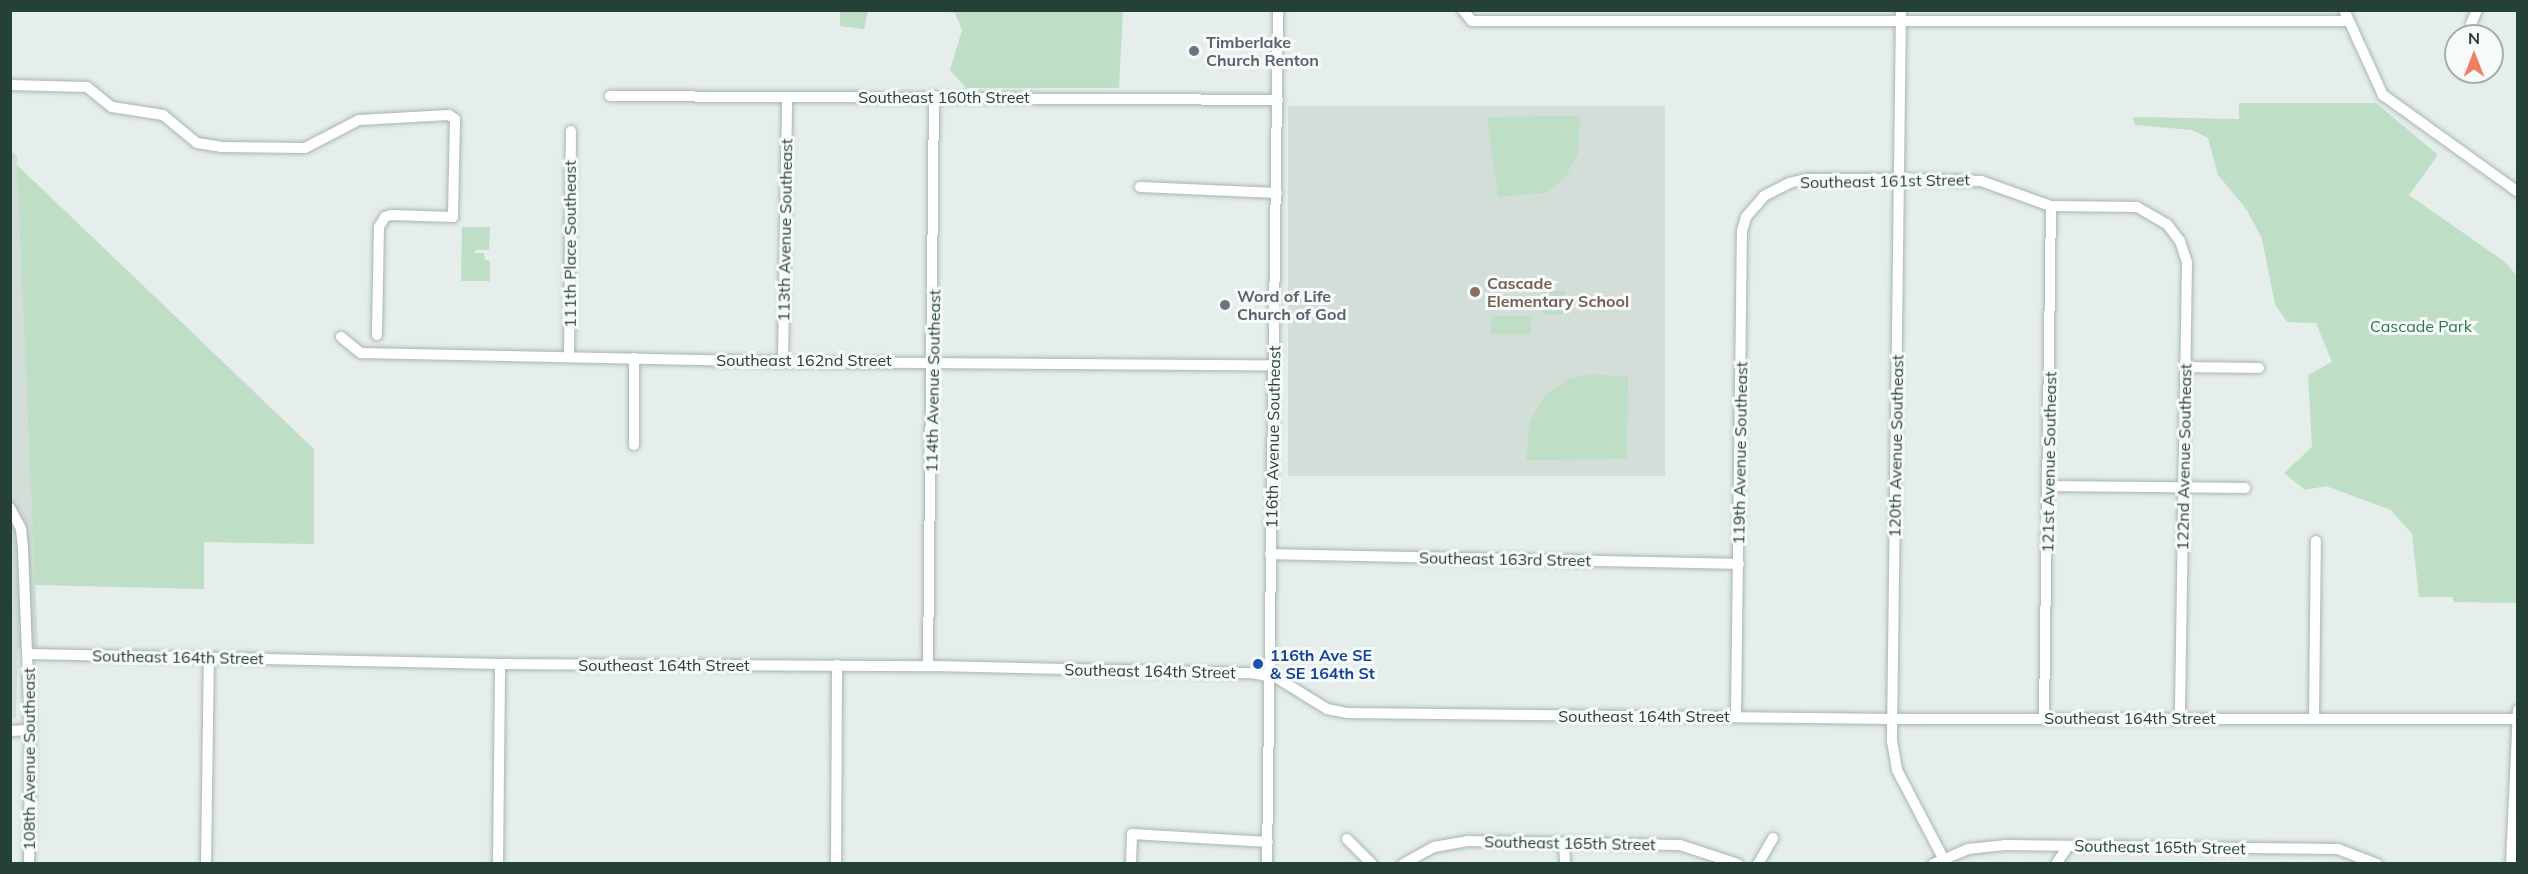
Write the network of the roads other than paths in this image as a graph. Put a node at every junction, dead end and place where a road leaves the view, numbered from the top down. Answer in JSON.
{"nodes":[{"id":1,"x":1278,"y":10,"type":"edge"},
{"id":2,"x":1463,"y":10,"type":"edge"},
{"id":3,"x":2477,"y":10,"type":"edge"},
{"id":4,"x":1714,"y":15,"type":"edge"},
{"id":5,"x":1901,"y":15,"type":"edge"},
{"id":6,"x":2023,"y":15,"type":"edge"},
{"id":7,"x":1536,"y":16,"type":"edge"},
{"id":8,"x":2346,"y":16,"type":"edge"},
{"id":9,"x":2471,"y":24,"type":"dead end"},
{"id":10,"x":10,"y":85,"type":"edge"},
{"id":11,"x":610,"y":96,"type":"dead end"},
{"id":12,"x":934,"y":96,"type":"junction"},
{"id":13,"x":787,"y":98,"type":"junction"},
{"id":14,"x":1278,"y":100,"type":"junction"},
{"id":15,"x":571,"y":131,"type":"dead end"},
{"id":16,"x":1901,"y":180,"type":"junction"},
{"id":17,"x":1140,"y":187,"type":"dead end"},
{"id":18,"x":2517,"y":192,"type":"edge"},
{"id":19,"x":1277,"y":193,"type":"junction"},
{"id":20,"x":1764,"y":196,"type":"joint"},
{"id":21,"x":2051,"y":206,"type":"junction"},
{"id":22,"x":2149,"y":211,"type":"joint"},
{"id":23,"x":377,"y":335,"type":"dead end"},
{"id":24,"x":340,"y":337,"type":"dead end"},
{"id":25,"x":570,"y":357,"type":"junction"},
{"id":26,"x":634,"y":358,"type":"junction"},
{"id":27,"x":934,"y":360,"type":"junction"},
{"id":28,"x":783,"y":362,"type":"junction"},
{"id":29,"x":1274,"y":365,"type":"junction"},
{"id":30,"x":2185,"y":367,"type":"junction"},
{"id":31,"x":2259,"y":369,"type":"dead end"},
{"id":32,"x":634,"y":445,"type":"dead end"},
{"id":33,"x":2049,"y":486,"type":"junction"},
{"id":34,"x":2184,"y":487,"type":"junction"},
{"id":35,"x":2245,"y":488,"type":"dead end"},
{"id":36,"x":10,"y":508,"type":"edge"},
{"id":37,"x":2316,"y":541,"type":"dead end"},
{"id":38,"x":1270,"y":554,"type":"junction"},
{"id":39,"x":1739,"y":564,"type":"junction"},
{"id":40,"x":28,"y":654,"type":"junction"},
{"id":41,"x":209,"y":658,"type":"junction"},
{"id":42,"x":500,"y":664,"type":"junction"},
{"id":43,"x":837,"y":665,"type":"junction"},
{"id":44,"x":928,"y":666,"type":"junction"},
{"id":45,"x":1270,"y":676,"type":"junction"},
{"id":46,"x":2516,"y":715,"type":"edge"},
{"id":47,"x":1736,"y":716,"type":"junction"},
{"id":48,"x":2044,"y":717,"type":"junction"},
{"id":49,"x":2180,"y":717,"type":"junction"},
{"id":50,"x":2314,"y":718,"type":"junction"},
{"id":51,"x":1891,"y":719,"type":"junction"},
{"id":52,"x":30,"y":730,"type":"junction"},
{"id":53,"x":10,"y":731,"type":"edge"},
{"id":54,"x":1773,"y":838,"type":"dead end"},
{"id":55,"x":1347,"y":839,"type":"dead end"},
{"id":56,"x":1268,"y":842,"type":"junction"},
{"id":57,"x":1564,"y":843,"type":"junction"},
{"id":58,"x":2068,"y":846,"type":"junction"},
{"id":59,"x":1938,"y":861,"type":"edge"},
{"id":60,"x":29,"y":864,"type":"edge"},
{"id":61,"x":206,"y":864,"type":"edge"},
{"id":62,"x":498,"y":864,"type":"edge"},
{"id":63,"x":836,"y":864,"type":"edge"},
{"id":64,"x":1131,"y":864,"type":"edge"},
{"id":65,"x":1268,"y":864,"type":"edge"},
{"id":66,"x":1372,"y":864,"type":"edge"},
{"id":67,"x":1403,"y":864,"type":"edge"},
{"id":68,"x":1566,"y":864,"type":"edge"},
{"id":69,"x":1738,"y":864,"type":"edge"},
{"id":70,"x":1758,"y":864,"type":"edge"},
{"id":71,"x":2056,"y":864,"type":"edge"},
{"id":72,"x":2377,"y":864,"type":"edge"},
{"id":73,"x":2511,"y":864,"type":"edge"}],
"edges":[{"from":1,"to":14,"type":"street","name":"116th Avenue Southeast"},
{"from":2,"to":7,"type":"street"},
{"from":3,"to":9,"type":"street"},
{"from":4,"to":5,"type":"street"},
{"from":4,"to":7,"type":"street"},
{"from":5,"to":6,"type":"street"},
{"from":5,"to":16,"type":"street","name":"120th Avenue Southeast"},
{"from":6,"to":8,"type":"street"},
{"from":8,"to":18,"type":"street"},
{"from":10,"to":23,"type":"street"},
{"from":11,"to":13,"type":"street","name":"Southeast 160th Street"},
{"from":12,"to":13,"type":"street","name":"Southeast 160th Street"},
{"from":12,"to":14,"type":"street","name":"Southeast 160th Street"},
{"from":12,"to":27,"type":"street","name":"114th Avenue Southeast"},
{"from":13,"to":28,"type":"street","name":"113th Avenue Southeast"},
{"from":14,"to":19,"type":"street","name":"116th Avenue Southeast"},
{"from":15,"to":25,"type":"street","name":"111th Place Southeast"},
{"from":16,"to":20,"type":"street","name":"Southeast 161st Street"},
{"from":16,"to":21,"type":"street","name":"Southeast 161st Street"},
{"from":16,"to":51,"type":"street","name":"120th Avenue Southeast"},
{"from":17,"to":19,"type":"street"},
{"from":19,"to":29,"type":"street","name":"116th Avenue Southeast"},
{"from":20,"to":39,"type":"street","name":"119th Avenue Southeast"},
{"from":21,"to":22,"type":"street","name":"Southeast 161st Street"},
{"from":21,"to":33,"type":"street","name":"121st Avenue Southeast"},
{"from":22,"to":30,"type":"street","name":"122nd Avenue Southeast"},
{"from":24,"to":25,"type":"street","name":"Southeast 162nd Street"},
{"from":25,"to":26,"type":"street","name":"Southeast 162nd Street"},
{"from":26,"to":28,"type":"street","name":"Southeast 162nd Street"},
{"from":26,"to":32,"type":"street"},
{"from":27,"to":28,"type":"street","name":"Southeast 162nd Street"},
{"from":27,"to":29,"type":"street","name":"Southeast 162nd Street"},
{"from":27,"to":44,"type":"street","name":"114th Avenue Southeast"},
{"from":29,"to":38,"type":"street","name":"116th Avenue Southeast"},
{"from":30,"to":31,"type":"street"},
{"from":30,"to":34,"type":"street","name":"122nd Avenue Southeast"},
{"from":33,"to":34,"type":"street"},
{"from":33,"to":48,"type":"street","name":"121st Avenue Southeast"},
{"from":34,"to":35,"type":"street"},
{"from":34,"to":49,"type":"street","name":"122nd Avenue Southeast"},
{"from":36,"to":40,"type":"street","name":"108th Avenue Southeast"},
{"from":37,"to":50,"type":"street"},
{"from":38,"to":39,"type":"street","name":"Southeast 163rd Street"},
{"from":38,"to":45,"type":"street","name":"116th Avenue Southeast"},
{"from":39,"to":47,"type":"street","name":"119th Avenue Southeast"},
{"from":40,"to":41,"type":"street","name":"Southeast 164th Street"},
{"from":40,"to":52,"type":"street","name":"108th Avenue Southeast"},
{"from":41,"to":42,"type":"street","name":"Southeast 164th Street"},
{"from":41,"to":61,"type":"street"},
{"from":42,"to":43,"type":"street","name":"Southeast 164th Street"},
{"from":42,"to":62,"type":"street"},
{"from":43,"to":44,"type":"street","name":"Southeast 164th Street"},
{"from":43,"to":63,"type":"street"},
{"from":44,"to":45,"type":"street","name":"Southeast 164th Street"},
{"from":45,"to":47,"type":"street","name":"Southeast 164th Street"},
{"from":45,"to":56,"type":"street","name":"116th Avenue Southeast"},
{"from":46,"to":50,"type":"street","name":"Southeast 164th Street"},
{"from":46,"to":73,"type":"street"},
{"from":47,"to":51,"type":"street","name":"Southeast 164th Street"},
{"from":48,"to":49,"type":"street","name":"Southeast 164th Street"},
{"from":48,"to":51,"type":"street","name":"Southeast 164th Street"},
{"from":49,"to":50,"type":"street","name":"Southeast 164th Street"},
{"from":51,"to":59,"type":"street","name":"120th Avenue Southeast"},
{"from":52,"to":53,"type":"street"},
{"from":52,"to":60,"type":"street","name":"108th Avenue Southeast"},
{"from":54,"to":70,"type":"street"},
{"from":55,"to":66,"type":"street"},
{"from":56,"to":64,"type":"street"},
{"from":56,"to":65,"type":"street","name":"116th Avenue Southeast"},
{"from":57,"to":67,"type":"street","name":"Southeast 165th Street"},
{"from":57,"to":68,"type":"street"},
{"from":57,"to":69,"type":"street","name":"Southeast 165th Street"},
{"from":58,"to":59,"type":"street","name":"Southeast 165th Street"},
{"from":58,"to":71,"type":"street"},
{"from":58,"to":72,"type":"street","name":"Southeast 165th Street"}]}
